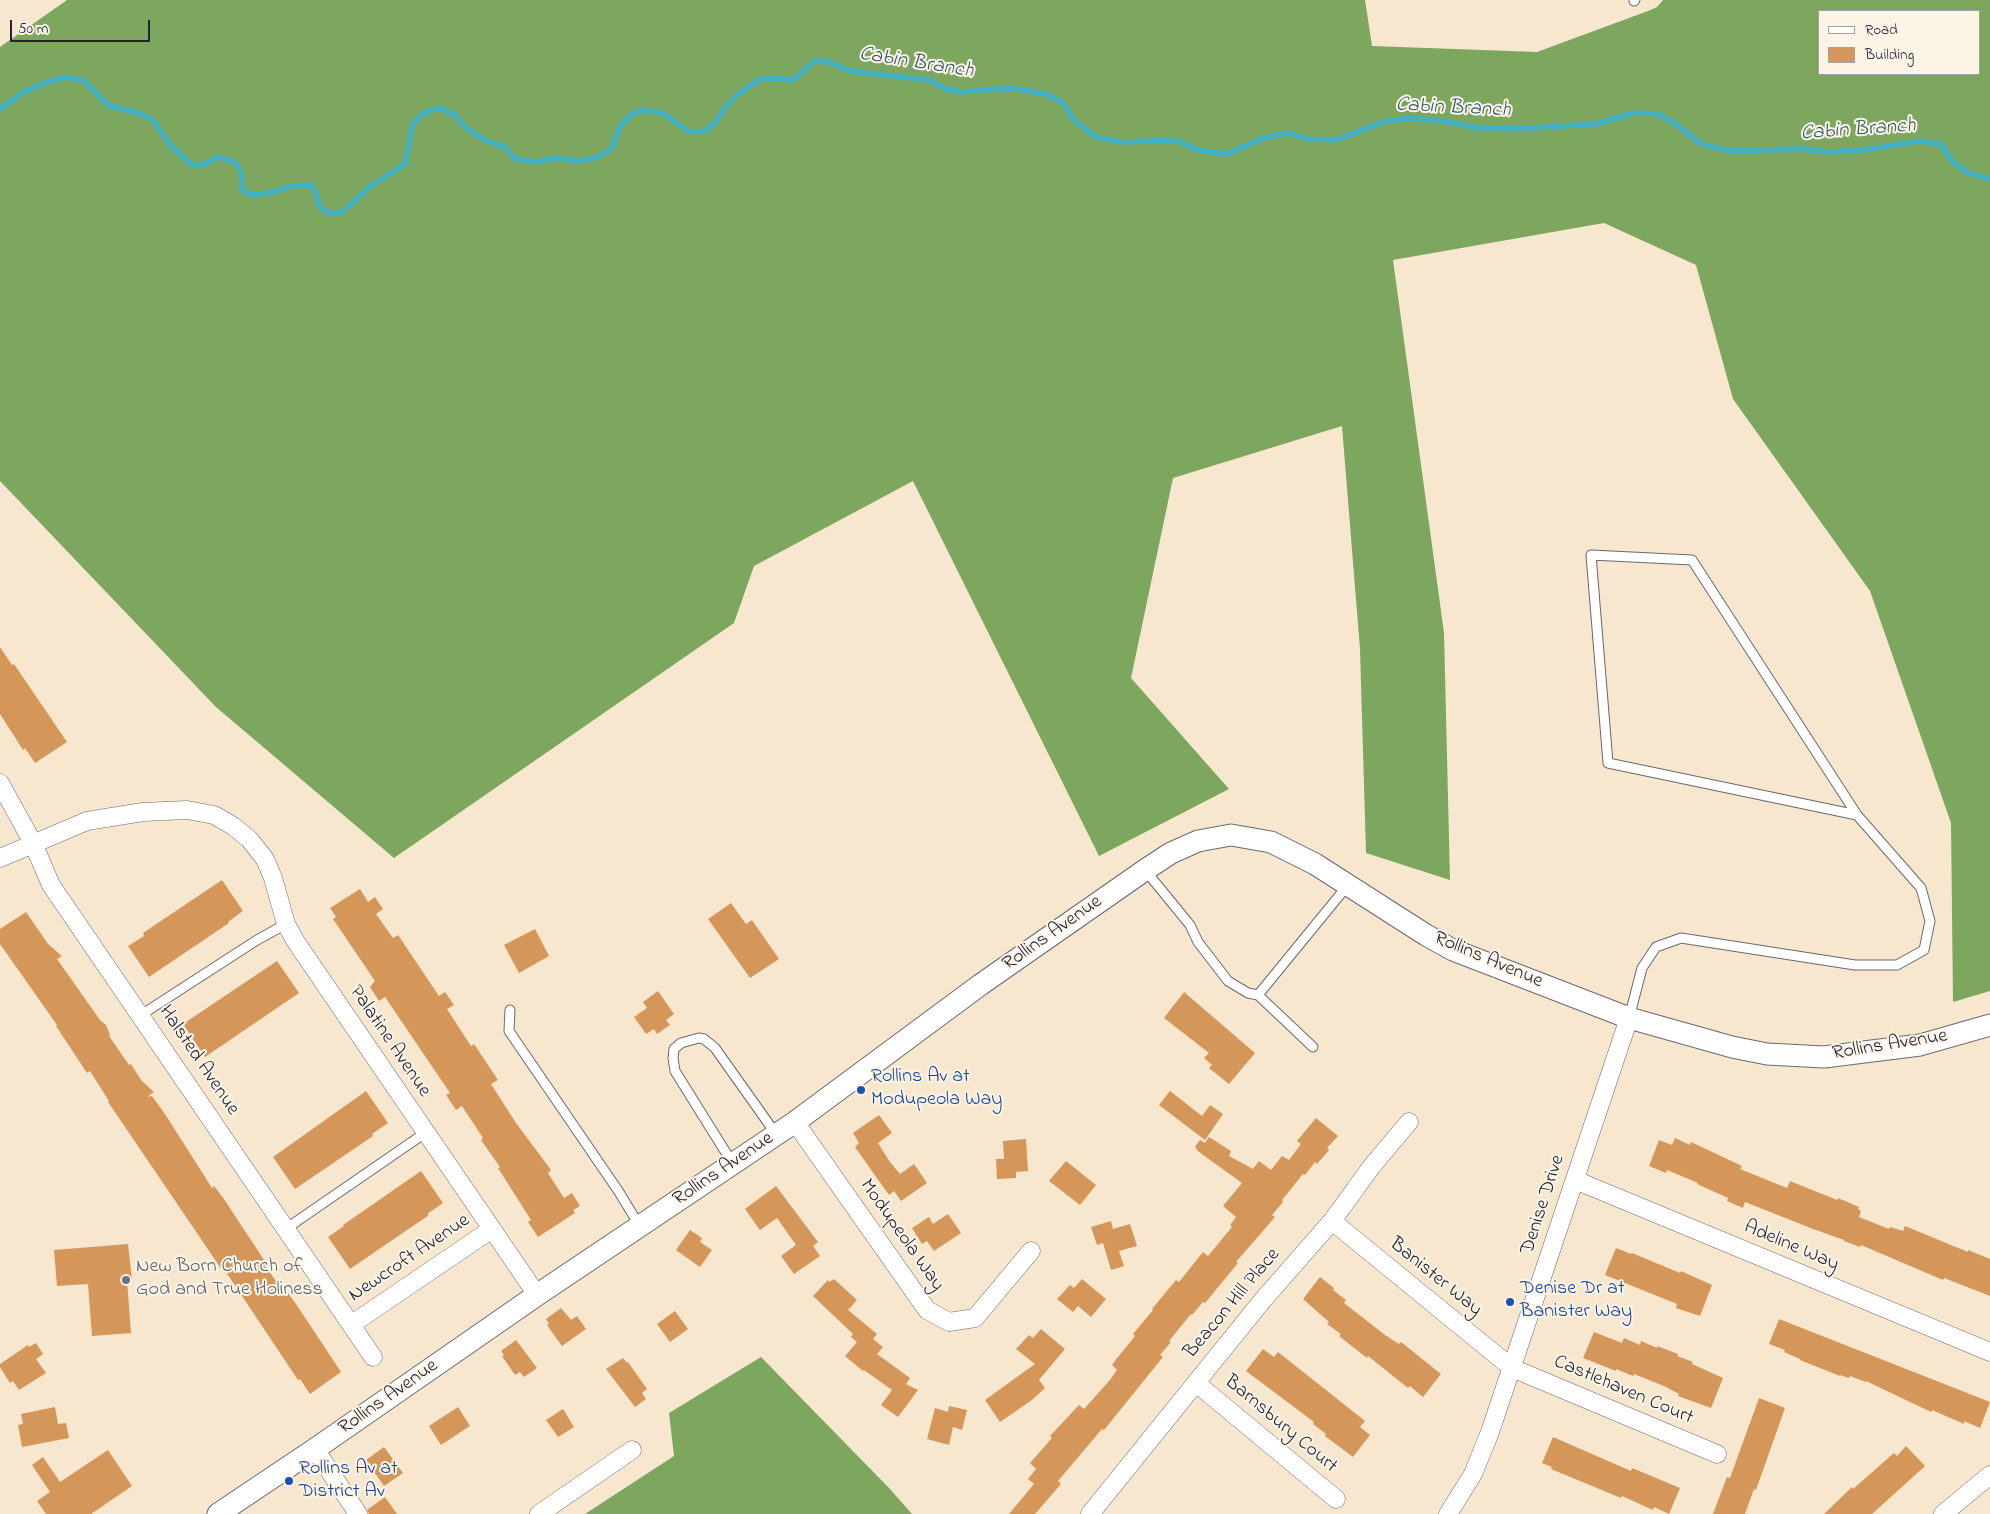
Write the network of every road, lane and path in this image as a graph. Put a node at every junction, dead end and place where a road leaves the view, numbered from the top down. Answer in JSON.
{"nodes":[{"id":1,"x":0,"y":783,"type":"edge"},
{"id":2,"x":1857,"y":815,"type":"junction"},
{"id":3,"x":32,"y":842,"type":"junction"},
{"id":4,"x":0,"y":858,"type":"edge"},
{"id":5,"x":1145,"y":870,"type":"junction"},
{"id":6,"x":1348,"y":885,"type":"junction"},
{"id":7,"x":286,"y":924,"type":"junction"},
{"id":8,"x":1258,"y":996,"type":"junction"},
{"id":9,"x":510,"y":1010,"type":"dead end"},
{"id":10,"x":141,"y":1015,"type":"junction"},
{"id":11,"x":1629,"y":1018,"type":"junction"},
{"id":12,"x":1990,"y":1025,"type":"edge"},
{"id":13,"x":1313,"y":1047,"type":"dead end"},
{"id":14,"x":795,"y":1122,"type":"junction"},
{"id":15,"x":1409,"y":1122,"type":"dead end"},
{"id":16,"x":425,"y":1134,"type":"junction"},
{"id":17,"x":777,"y":1135,"type":"junction"},
{"id":18,"x":733,"y":1165,"type":"junction"},
{"id":19,"x":1575,"y":1180,"type":"junction"},
{"id":20,"x":1332,"y":1221,"type":"junction"},
{"id":21,"x":640,"y":1226,"type":"junction"},
{"id":22,"x":287,"y":1228,"type":"junction"},
{"id":23,"x":492,"y":1229,"type":"junction"},
{"id":24,"x":1030,"y":1251,"type":"dead end"},
{"id":25,"x":537,"y":1295,"type":"junction"},
{"id":26,"x":352,"y":1324,"type":"junction"},
{"id":27,"x":1990,"y":1352,"type":"edge"},
{"id":28,"x":373,"y":1357,"type":"dead end"},
{"id":29,"x":1512,"y":1368,"type":"junction"},
{"id":30,"x":1196,"y":1383,"type":"junction"},
{"id":31,"x":315,"y":1449,"type":"junction"},
{"id":32,"x":632,"y":1450,"type":"dead end"},
{"id":33,"x":1717,"y":1454,"type":"dead end"},
{"id":34,"x":1990,"y":1475,"type":"edge"},
{"id":35,"x":1336,"y":1500,"type":"dead end"},
{"id":36,"x":218,"y":1514,"type":"edge"},
{"id":37,"x":358,"y":1514,"type":"edge"},
{"id":38,"x":539,"y":1514,"type":"edge"},
{"id":39,"x":1090,"y":1514,"type":"edge"},
{"id":40,"x":1448,"y":1514,"type":"edge"},
{"id":41,"x":1943,"y":1514,"type":"edge"}],
"edges":[{"from":1,"to":3,"type":"street","name":"Halsted Avenue"},
{"from":2,"to":2,"type":"lane"},
{"from":2,"to":11,"type":"lane"},
{"from":3,"to":4,"type":"street"},
{"from":3,"to":7,"type":"street","name":"Palatine Avenue"},
{"from":3,"to":10,"type":"street","name":"Halsted Avenue"},
{"from":5,"to":6,"type":"street","name":"Rollins Avenue"},
{"from":5,"to":8,"type":"lane"},
{"from":5,"to":14,"type":"street","name":"Rollins Avenue"},
{"from":6,"to":8,"type":"lane"},
{"from":6,"to":11,"type":"street","name":"Rollins Avenue"},
{"from":7,"to":10,"type":"lane"},
{"from":7,"to":16,"type":"street","name":"Palatine Avenue"},
{"from":8,"to":13,"type":"lane"},
{"from":9,"to":21,"type":"lane"},
{"from":10,"to":22,"type":"street","name":"Halsted Avenue"},
{"from":11,"to":12,"type":"street","name":"Rollins Avenue"},
{"from":11,"to":19,"type":"street","name":"Denise Drive"},
{"from":14,"to":17,"type":"street","name":"Rollins Avenue"},
{"from":14,"to":24,"type":"street","name":"Modupeola Way"},
{"from":15,"to":20,"type":"street","name":"Beacon Hill Place"},
{"from":16,"to":22,"type":"lane"},
{"from":16,"to":23,"type":"street","name":"Palatine Avenue"},
{"from":17,"to":18,"type":"street","name":"Rollins Avenue"},
{"from":17,"to":18,"type":"lane"},
{"from":18,"to":21,"type":"street","name":"Rollins Avenue"},
{"from":19,"to":27,"type":"street","name":"Adeline Way"},
{"from":19,"to":29,"type":"street","name":"Denise Drive"},
{"from":20,"to":29,"type":"street","name":"Banister Way"},
{"from":20,"to":30,"type":"street","name":"Beacon Hill Place"},
{"from":21,"to":25,"type":"street","name":"Rollins Avenue"},
{"from":22,"to":26,"type":"street","name":"Halsted Avenue"},
{"from":23,"to":25,"type":"street","name":"Palatine Avenue"},
{"from":23,"to":26,"type":"street","name":"Newcroft Avenue"},
{"from":25,"to":31,"type":"street","name":"Rollins Avenue"},
{"from":26,"to":28,"type":"street","name":"Halsted Avenue"},
{"from":29,"to":33,"type":"street","name":"Castlehaven Court"},
{"from":29,"to":40,"type":"street","name":"Denise Drive"},
{"from":30,"to":35,"type":"street","name":"Barnsbury Court"},
{"from":30,"to":39,"type":"street","name":"Beacon Hill Place"},
{"from":31,"to":36,"type":"street","name":"Rollins Avenue"},
{"from":31,"to":37,"type":"street"},
{"from":32,"to":38,"type":"street"},
{"from":34,"to":41,"type":"street"}]}
